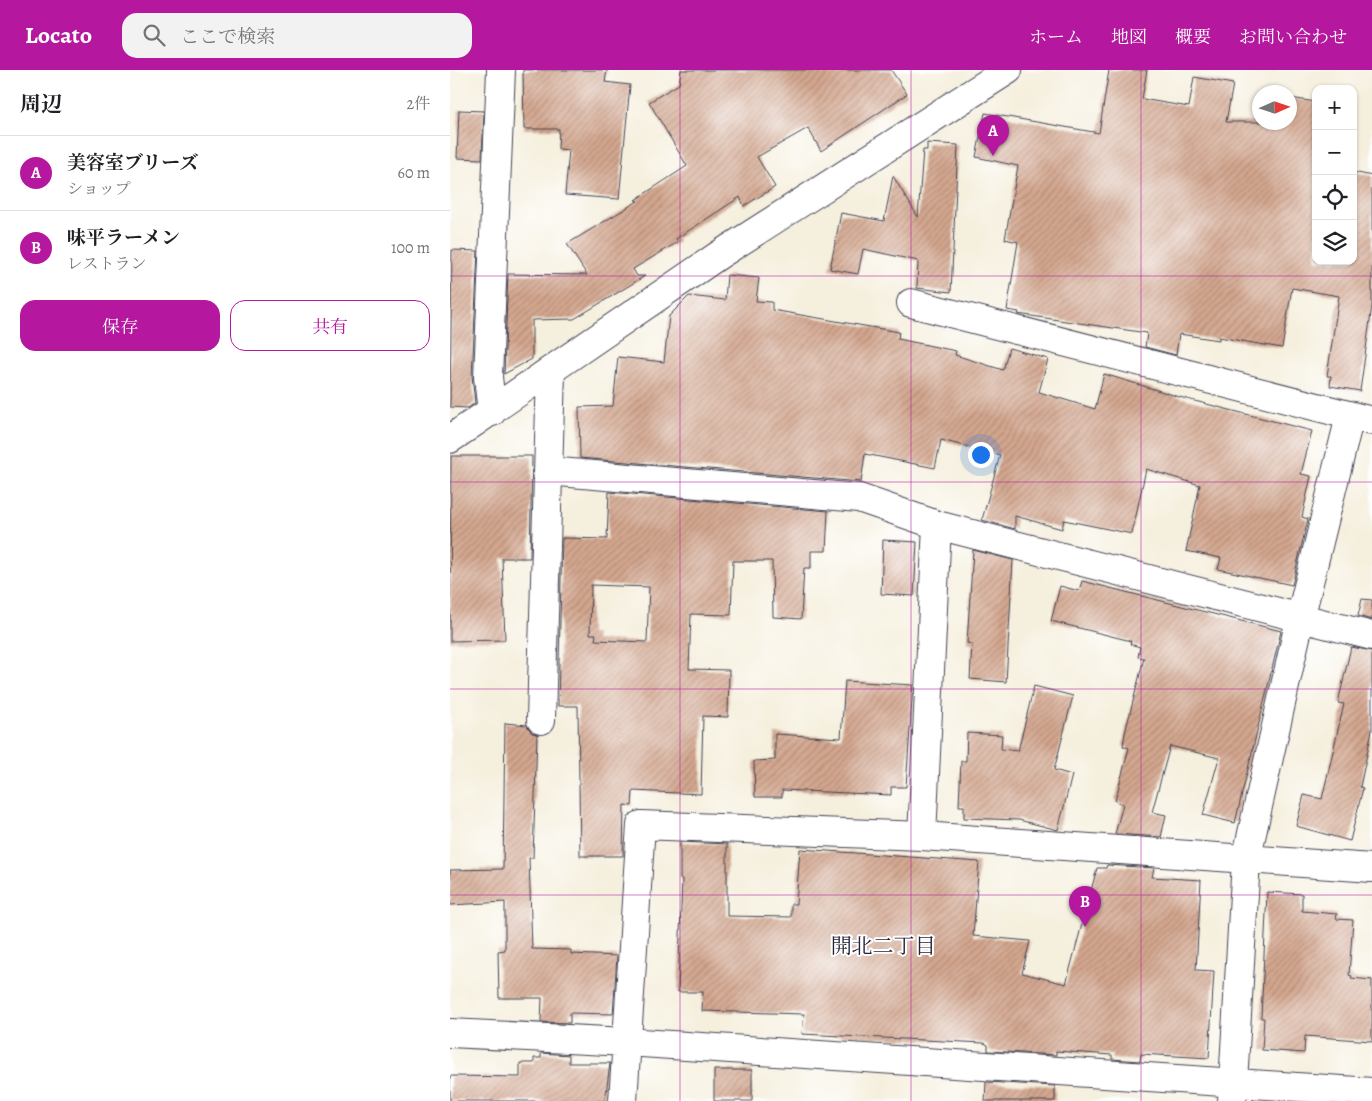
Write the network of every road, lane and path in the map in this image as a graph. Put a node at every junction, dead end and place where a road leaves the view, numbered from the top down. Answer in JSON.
{"nodes":[{"id":1,"x":501,"y":70,"type":"edge"},
{"id":2,"x":1008,"y":70,"type":"edge"},
{"id":3,"x":911,"y":303,"type":"dead end"},
{"id":4,"x":551,"y":371,"type":"junction"},
{"id":5,"x":492,"y":412,"type":"junction"},
{"id":6,"x":1361,"y":419,"type":"edge"},
{"id":7,"x":450,"y":439,"type":"edge"},
{"id":8,"x":548,"y":471,"type":"junction"},
{"id":9,"x":936,"y":525,"type":"junction"},
{"id":10,"x":1300,"y":619,"type":"junction"},
{"id":11,"x":1372,"y":636,"type":"edge"},
{"id":12,"x":540,"y":720,"type":"dead end"},
{"id":13,"x":922,"y":836,"type":"junction"},
{"id":14,"x":1246,"y":860,"type":"junction"},
{"id":15,"x":1372,"y":868,"type":"edge"},
{"id":16,"x":450,"y":1033,"type":"edge"},
{"id":17,"x":627,"y":1042,"type":"junction"},
{"id":18,"x":1232,"y":1092,"type":"edge"},
{"id":19,"x":1372,"y":1092,"type":"edge"},
{"id":20,"x":623,"y":1101,"type":"edge"}],
"edges":[{"from":1,"to":5,"type":"street"},
{"from":2,"to":4,"type":"street"},
{"from":3,"to":6,"type":"street"},
{"from":4,"to":5,"type":"street"},
{"from":4,"to":8,"type":"street"},
{"from":5,"to":7,"type":"street"},
{"from":6,"to":10,"type":"street"},
{"from":8,"to":9,"type":"street"},
{"from":8,"to":12,"type":"street"},
{"from":9,"to":10,"type":"street"},
{"from":9,"to":13,"type":"street"},
{"from":10,"to":11,"type":"street"},
{"from":10,"to":14,"type":"street"},
{"from":13,"to":14,"type":"street"},
{"from":13,"to":17,"type":"street"},
{"from":14,"to":15,"type":"street"},
{"from":14,"to":18,"type":"street"},
{"from":16,"to":17,"type":"street"},
{"from":17,"to":18,"type":"street"},
{"from":17,"to":20,"type":"street"},
{"from":18,"to":19,"type":"street"}]}
